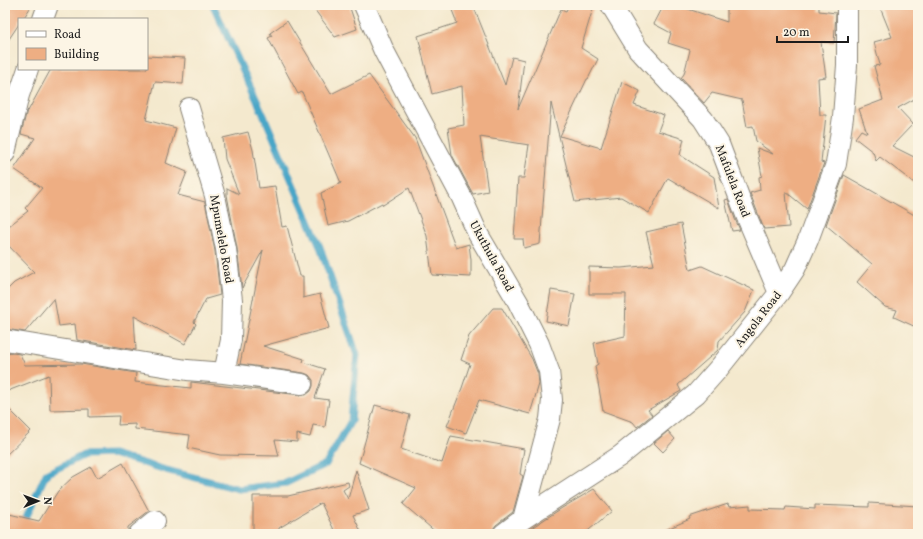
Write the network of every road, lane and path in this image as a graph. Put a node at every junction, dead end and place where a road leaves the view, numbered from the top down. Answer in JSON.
{"nodes":[{"id":1,"x":48,"y":5,"type":"edge"},
{"id":2,"x":364,"y":5,"type":"edge"},
{"id":3,"x":611,"y":5,"type":"edge"},
{"id":4,"x":847,"y":5,"type":"edge"},
{"id":5,"x":44,"y":18,"type":"edge"},
{"id":6,"x":27,"y":70,"type":"edge"},
{"id":7,"x":12,"y":94,"type":"edge"},
{"id":8,"x":189,"y":108,"type":"dead end"},
{"id":9,"x":5,"y":153,"type":"edge"},
{"id":10,"x":779,"y":293,"type":"junction"},
{"id":11,"x":5,"y":340,"type":"edge"},
{"id":12,"x":224,"y":373,"type":"junction"},
{"id":13,"x":302,"y":384,"type":"dead end"},
{"id":14,"x":522,"y":519,"type":"junction"},
{"id":15,"x":155,"y":521,"type":"dead end"},
{"id":16,"x":138,"y":534,"type":"edge"},
{"id":17,"x":504,"y":534,"type":"edge"}],
"edges":[{"from":1,"to":5,"type":"street"},
{"from":2,"to":14,"type":"street","name":"Ukuthula Road"},
{"from":3,"to":10,"type":"street","name":"Mafulela Road"},
{"from":4,"to":10,"type":"street","name":"Angola Road"},
{"from":6,"to":7,"type":"street"},
{"from":7,"to":9,"type":"street"},
{"from":8,"to":12,"type":"street","name":"Mpumelelo Road"},
{"from":10,"to":14,"type":"street","name":"Angola Road"},
{"from":11,"to":12,"type":"street"},
{"from":12,"to":13,"type":"street"},
{"from":14,"to":17,"type":"street","name":"Angola Road"},
{"from":15,"to":16,"type":"street"}]}
